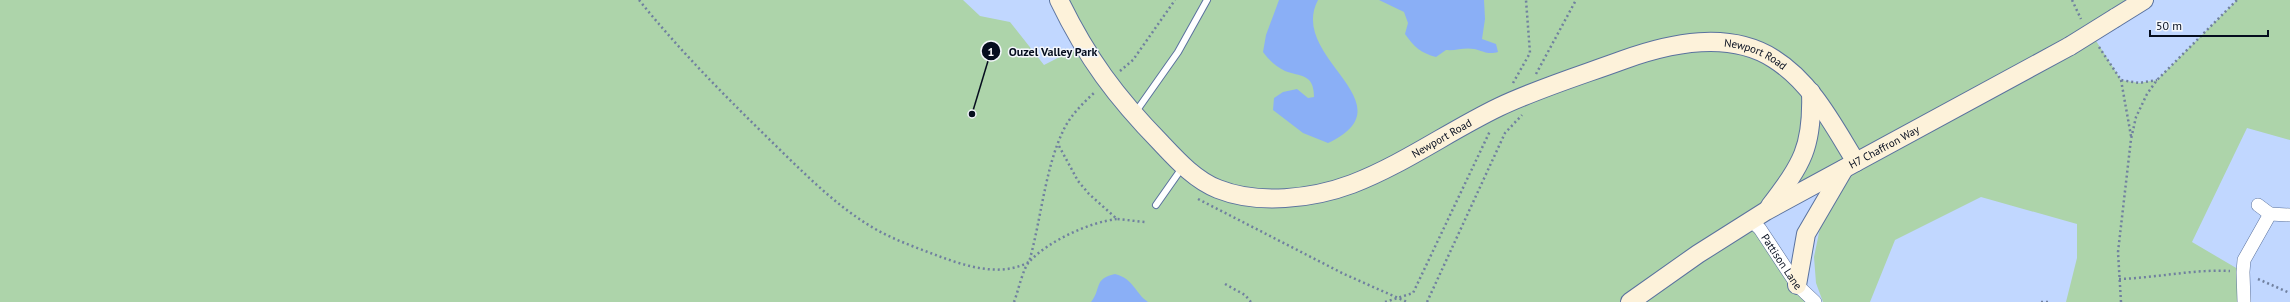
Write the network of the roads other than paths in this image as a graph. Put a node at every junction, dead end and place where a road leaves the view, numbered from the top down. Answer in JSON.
{"nodes":[{"id":1,"x":1059,"y":0,"type":"edge"},
{"id":2,"x":1207,"y":0,"type":"edge"},
{"id":3,"x":2144,"y":0,"type":"edge"},
{"id":4,"x":1811,"y":92,"type":"junction"},
{"id":5,"x":1134,"y":115,"type":"junction"},
{"id":6,"x":1850,"y":165,"type":"junction"},
{"id":7,"x":1183,"y":166,"type":"junction"},
{"id":8,"x":1156,"y":205,"type":"dead end"},
{"id":9,"x":2258,"y":205,"type":"dead end"},
{"id":10,"x":1766,"y":211,"type":"junction"},
{"id":11,"x":2270,"y":214,"type":"junction"},
{"id":12,"x":2290,"y":216,"type":"edge"},
{"id":13,"x":1751,"y":220,"type":"junction"},
{"id":14,"x":1797,"y":284,"type":"junction"},
{"id":15,"x":1630,"y":302,"type":"edge"},
{"id":16,"x":1816,"y":302,"type":"edge"},
{"id":17,"x":2244,"y":302,"type":"edge"}],
"edges":[{"from":1,"to":5,"type":"street","name":"Newport Road"},
{"from":2,"to":5,"type":"lane"},
{"from":3,"to":6,"type":"street","name":"H7 Chaffron Way","bridge":true},
{"from":4,"to":6,"type":"street","name":"Newport Road"},
{"from":4,"to":7,"type":"street","name":"Newport Road"},
{"from":4,"to":10,"type":"street"},
{"from":5,"to":7,"type":"street","name":"Newport Road"},
{"from":6,"to":10,"type":"street","name":"H7 Chaffron Way"},
{"from":6,"to":14,"type":"street"},
{"from":7,"to":8,"type":"lane"},
{"from":9,"to":11,"type":"street"},
{"from":10,"to":13,"type":"street","name":"H7 Chaffron Way"},
{"from":11,"to":12,"type":"street"},
{"from":11,"to":17,"type":"street"},
{"from":13,"to":14,"type":"street","name":"Pattison Lane"},
{"from":13,"to":15,"type":"street","name":"H7 Chaffron Way"},
{"from":14,"to":16,"type":"street","name":"Pattison Lane"}]}
